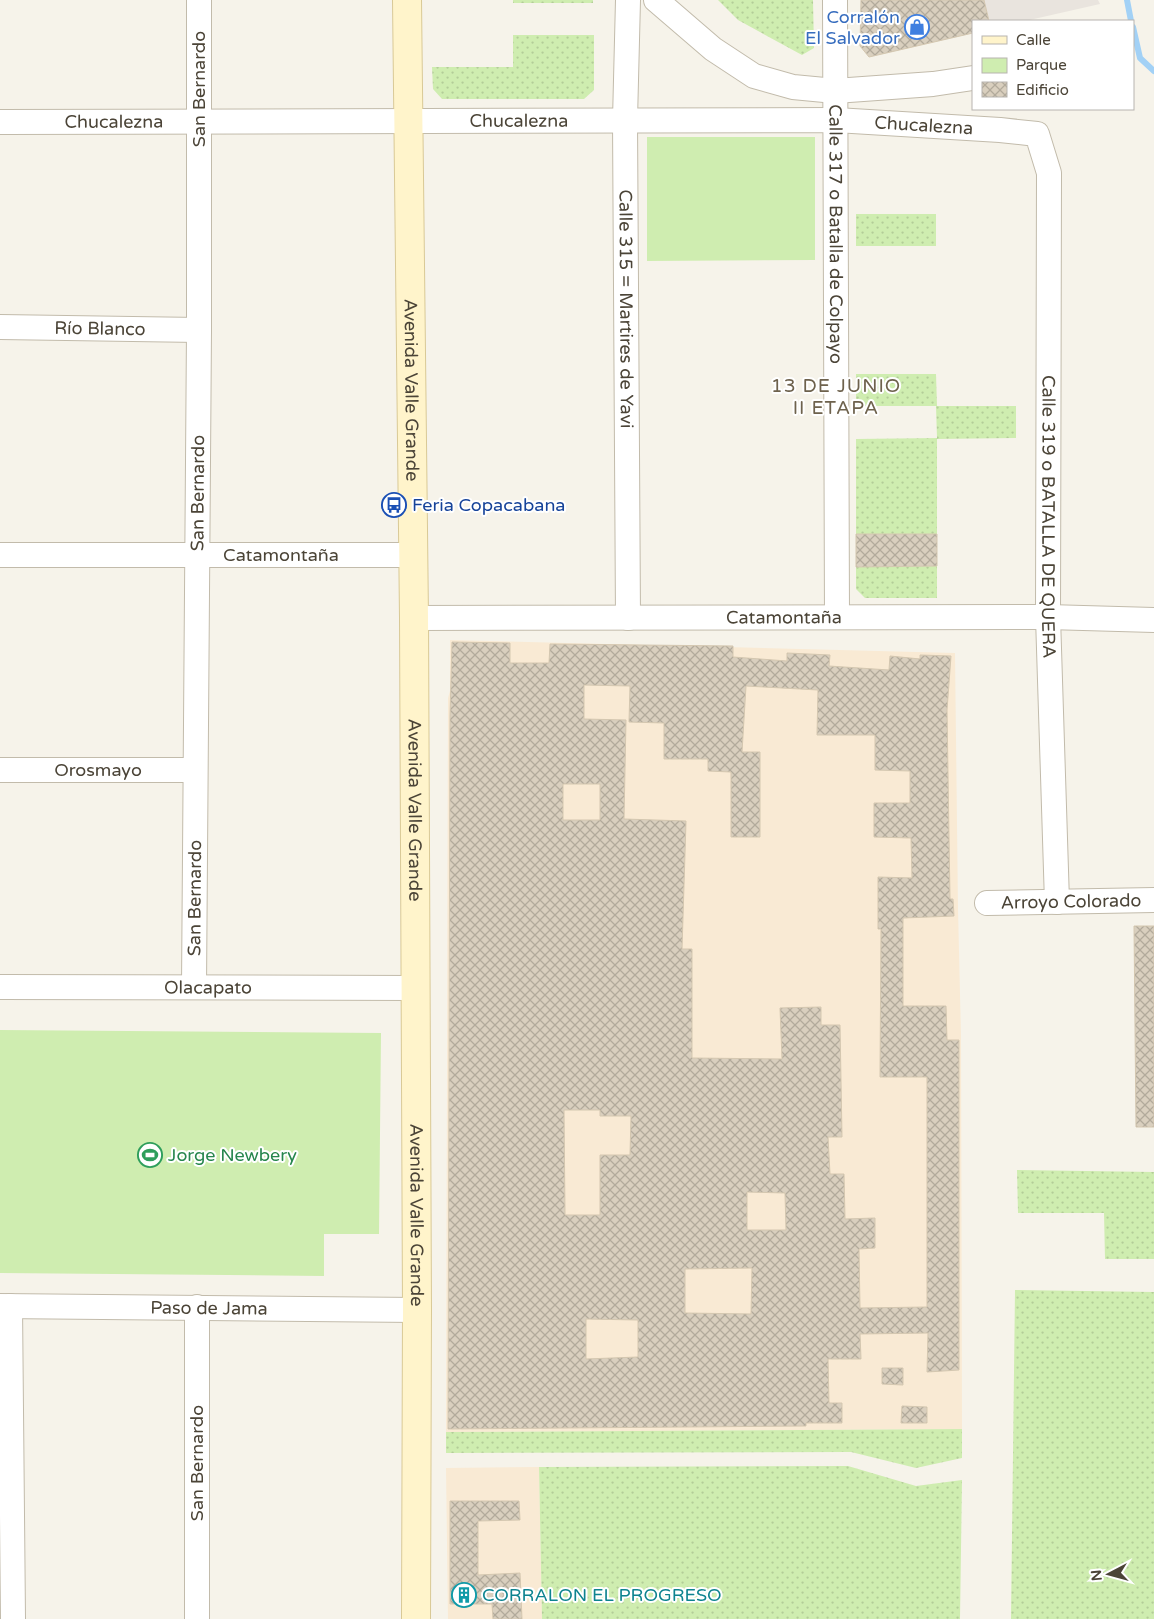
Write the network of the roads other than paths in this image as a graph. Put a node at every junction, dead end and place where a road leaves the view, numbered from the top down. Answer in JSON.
{"nodes":[{"id":1,"x":199,"y":0,"type":"edge"},
{"id":2,"x":407,"y":0,"type":"edge"},
{"id":3,"x":628,"y":0,"type":"edge"},
{"id":4,"x":656,"y":0,"type":"edge"},
{"id":5,"x":835,"y":0,"type":"edge"},
{"id":6,"x":972,"y":78,"type":"edge"},
{"id":7,"x":835,"y":91,"type":"junction"},
{"id":8,"x":408,"y":120,"type":"junction"},
{"id":9,"x":625,"y":120,"type":"junction"},
{"id":10,"x":836,"y":120,"type":"junction"},
{"id":11,"x":0,"y":122,"type":"edge"},
{"id":12,"x":199,"y":122,"type":"junction"},
{"id":13,"x":1037,"y":134,"type":"joint"},
{"id":14,"x":0,"y":327,"type":"edge"},
{"id":15,"x":199,"y":330,"type":"junction"},
{"id":16,"x":0,"y":555,"type":"edge"},
{"id":17,"x":413,"y":555,"type":"junction"},
{"id":18,"x":198,"y":556,"type":"junction"},
{"id":19,"x":837,"y":617,"type":"junction"},
{"id":20,"x":1048,"y":617,"type":"junction"},
{"id":21,"x":414,"y":618,"type":"junction"},
{"id":22,"x":628,"y":618,"type":"junction"},
{"id":23,"x":1154,"y":620,"type":"edge"},
{"id":24,"x":0,"y":770,"type":"edge"},
{"id":25,"x":195,"y":770,"type":"junction"},
{"id":26,"x":1154,"y":900,"type":"edge"},
{"id":27,"x":1057,"y":902,"type":"junction"},
{"id":28,"x":987,"y":903,"type":"dead end"},
{"id":29,"x":0,"y":987,"type":"edge"},
{"id":30,"x":194,"y":987,"type":"junction"},
{"id":31,"x":414,"y":988,"type":"junction"},
{"id":32,"x":5,"y":1306,"type":"edge"},
{"id":33,"x":197,"y":1307,"type":"junction"},
{"id":34,"x":417,"y":1310,"type":"junction"},
{"id":35,"x":13,"y":1619,"type":"edge"},
{"id":36,"x":197,"y":1619,"type":"edge"},
{"id":37,"x":416,"y":1619,"type":"edge"}],
"edges":[{"from":1,"to":12,"type":"street","name":"San Bernardo"},
{"from":2,"to":8,"type":"street","name":"Avenida Valle Grande"},
{"from":3,"to":9,"type":"street","name":"Calle 315 = Martires de Yavi"},
{"from":4,"to":7,"type":"street"},
{"from":5,"to":7,"type":"street","name":"Calle 317 o Batalla de Colpayo"},
{"from":6,"to":7,"type":"street"},
{"from":7,"to":10,"type":"street","name":"Calle 317 o Batalla de Colpayo"},
{"from":8,"to":9,"type":"street","name":"Chucalezna"},
{"from":8,"to":12,"type":"street","name":"Chucalezna"},
{"from":8,"to":17,"type":"street","name":"Avenida Valle Grande"},
{"from":9,"to":10,"type":"street","name":"Chucalezna"},
{"from":9,"to":22,"type":"street","name":"Calle 315 = Martires de Yavi"},
{"from":10,"to":13,"type":"street","name":"Chucalezna"},
{"from":10,"to":19,"type":"street","name":"Calle 317 o Batalla de Colpayo"},
{"from":11,"to":12,"type":"street","name":"Chucalezna"},
{"from":12,"to":15,"type":"street","name":"San Bernardo"},
{"from":13,"to":20,"type":"street","name":"Calle 319 o BATALLA DE QUERA"},
{"from":14,"to":15,"type":"street","name":"Río Blanco"},
{"from":15,"to":18,"type":"street","name":"San Bernardo"},
{"from":16,"to":18,"type":"street","name":"Catamontaña"},
{"from":17,"to":18,"type":"street","name":"Catamontaña"},
{"from":17,"to":21,"type":"street","name":"Avenida Valle Grande"},
{"from":18,"to":25,"type":"street","name":"San Bernardo"},
{"from":19,"to":20,"type":"street","name":"Catamontaña"},
{"from":19,"to":22,"type":"street","name":"Catamontaña"},
{"from":20,"to":23,"type":"street","name":"Catamontaña"},
{"from":20,"to":27,"type":"street","name":"Calle 319 o BATALLA DE QUERA"},
{"from":21,"to":22,"type":"street","name":"Catamontaña"},
{"from":21,"to":31,"type":"street","name":"Avenida Valle Grande"},
{"from":24,"to":25,"type":"street","name":"Orosmayo"},
{"from":25,"to":30,"type":"street","name":"San Bernardo"},
{"from":26,"to":27,"type":"street","name":"Arroyo Colorado"},
{"from":27,"to":28,"type":"street","name":"Arroyo Colorado"},
{"from":29,"to":30,"type":"street","name":"Olacapato"},
{"from":30,"to":31,"type":"street","name":"Olacapato"},
{"from":31,"to":34,"type":"street","name":"Avenida Valle Grande"},
{"from":32,"to":33,"type":"street","name":"Paso de Jama"},
{"from":32,"to":35,"type":"street"},
{"from":33,"to":34,"type":"street","name":"Paso de Jama"},
{"from":33,"to":36,"type":"street","name":"San Bernardo"},
{"from":34,"to":37,"type":"street","name":"Avenida Valle Grande"}]}
